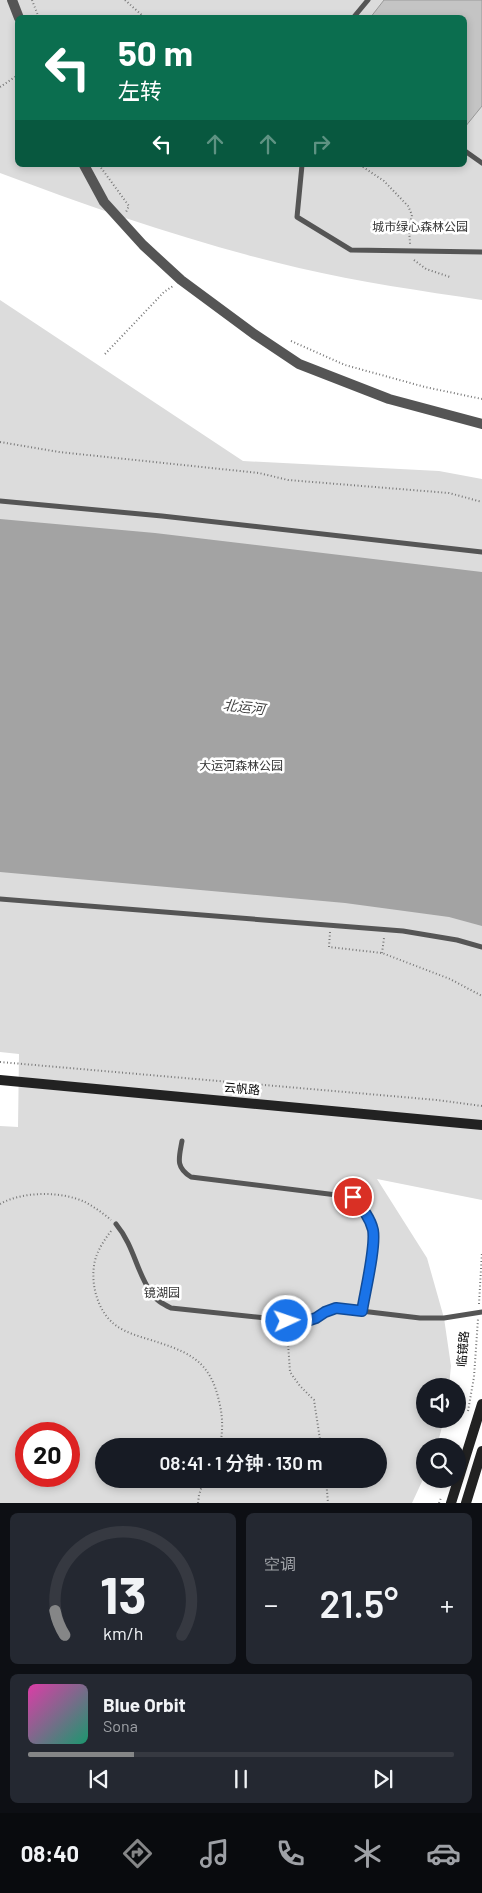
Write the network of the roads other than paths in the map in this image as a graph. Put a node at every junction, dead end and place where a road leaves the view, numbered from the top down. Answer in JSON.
{"nodes":[{"id":1,"x":12,"y":0,"type":"edge"},
{"id":2,"x":368,"y":0,"type":"edge"},
{"id":3,"x":17,"y":15,"type":"edge"},
{"id":4,"x":356,"y":15,"type":"edge"},
{"id":5,"x":467,"y":152,"type":"edge"},
{"id":6,"x":482,"y":161,"type":"edge"},
{"id":7,"x":85,"y":167,"type":"edge"},
{"id":8,"x":302,"y":167,"type":"edge"},
{"id":9,"x":482,"y":252,"type":"edge"},
{"id":10,"x":482,"y":424,"type":"edge"},
{"id":11,"x":0,"y":501,"type":"edge"},
{"id":12,"x":482,"y":552,"type":"edge"},
{"id":13,"x":0,"y":899,"type":"edge"},
{"id":14,"x":482,"y":947,"type":"edge"},
{"id":15,"x":0,"y":1080,"type":"edge"},
{"id":16,"x":482,"y":1125,"type":"edge"},
{"id":17,"x":182,"y":1142,"type":"dead end"},
{"id":18,"x":116,"y":1224,"type":"road end"},
{"id":19,"x":362,"y":1311,"type":"junction"},
{"id":20,"x":480,"y":1312,"type":"edge"},
{"id":21,"x":482,"y":1404,"type":"edge"},
{"id":22,"x":482,"y":1452,"type":"edge"},
{"id":23,"x":451,"y":1503,"type":"edge"},
{"id":24,"x":466,"y":1503,"type":"edge"}],
"edges":[{"from":1,"to":3,"type":"street"},
{"from":2,"to":4,"type":"lane"},
{"from":5,"to":6,"type":"lane"},
{"from":7,"to":10,"type":"street"},
{"from":8,"to":9,"type":"lane"},
{"from":11,"to":12,"type":"lane"},
{"from":13,"to":14,"type":"lane"},
{"from":15,"to":16,"type":"street","name":"云帆路"},
{"from":17,"to":19,"type":"lane"},
{"from":18,"to":19,"type":"lane"},
{"from":19,"to":20,"type":"lane"},
{"from":21,"to":23,"type":"street"},
{"from":22,"to":24,"type":"street"}]}
